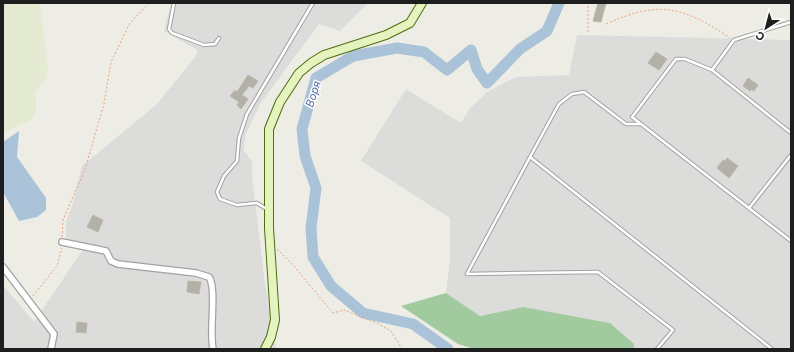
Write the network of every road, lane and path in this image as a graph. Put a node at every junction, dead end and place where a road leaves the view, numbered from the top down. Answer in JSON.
{"nodes":[{"id":1,"x":149,"y":3,"type":"edge"},
{"id":2,"x":174,"y":3,"type":"edge"},
{"id":3,"x":313,"y":3,"type":"edge"},
{"id":4,"x":422,"y":3,"type":"edge"},
{"id":5,"x":588,"y":3,"type":"edge"},
{"id":6,"x":791,"y":22,"type":"edge"},
{"id":7,"x":606,"y":24,"type":"dead end"},
{"id":8,"x":588,"y":32,"type":"dead end"},
{"id":9,"x":218,"y":38,"type":"dead end"},
{"id":10,"x":734,"y":40,"type":"junction"},
{"id":11,"x":712,"y":70,"type":"junction"},
{"id":12,"x":640,"y":124,"type":"junction"},
{"id":13,"x":791,"y":133,"type":"edge"},
{"id":14,"x":791,"y":155,"type":"edge"},
{"id":15,"x":530,"y":157,"type":"junction"},
{"id":16,"x":749,"y":208,"type":"junction"},
{"id":17,"x":269,"y":211,"type":"junction"},
{"id":18,"x":269,"y":240,"type":"junction"},
{"id":19,"x":791,"y":241,"type":"edge"},
{"id":20,"x":62,"y":242,"type":"junction"},
{"id":21,"x":3,"y":267,"type":"edge"},
{"id":22,"x":28,"y":300,"type":"junction"},
{"id":23,"x":51,"y":349,"type":"edge"},
{"id":24,"x":213,"y":349,"type":"edge"},
{"id":25,"x":265,"y":349,"type":"edge"},
{"id":26,"x":402,"y":349,"type":"edge"},
{"id":27,"x":657,"y":349,"type":"edge"},
{"id":28,"x":772,"y":349,"type":"edge"}],
"edges":[{"from":1,"to":20,"type":"path"},
{"from":2,"to":9,"type":"lane"},
{"from":3,"to":17,"type":"lane"},
{"from":4,"to":17,"type":"street"},
{"from":5,"to":8,"type":"path"},
{"from":6,"to":10,"type":"lane"},
{"from":7,"to":10,"type":"path"},
{"from":10,"to":11,"type":"lane"},
{"from":11,"to":12,"type":"lane"},
{"from":11,"to":13,"type":"lane"},
{"from":12,"to":15,"type":"lane"},
{"from":12,"to":16,"type":"lane"},
{"from":14,"to":16,"type":"lane"},
{"from":15,"to":27,"type":"lane"},
{"from":15,"to":28,"type":"lane"},
{"from":16,"to":19,"type":"lane"},
{"from":17,"to":18,"type":"street"},
{"from":18,"to":25,"type":"street"},
{"from":18,"to":26,"type":"path"},
{"from":20,"to":22,"type":"path"},
{"from":20,"to":24,"type":"street"},
{"from":21,"to":22,"type":"street"},
{"from":22,"to":23,"type":"street"}]}
